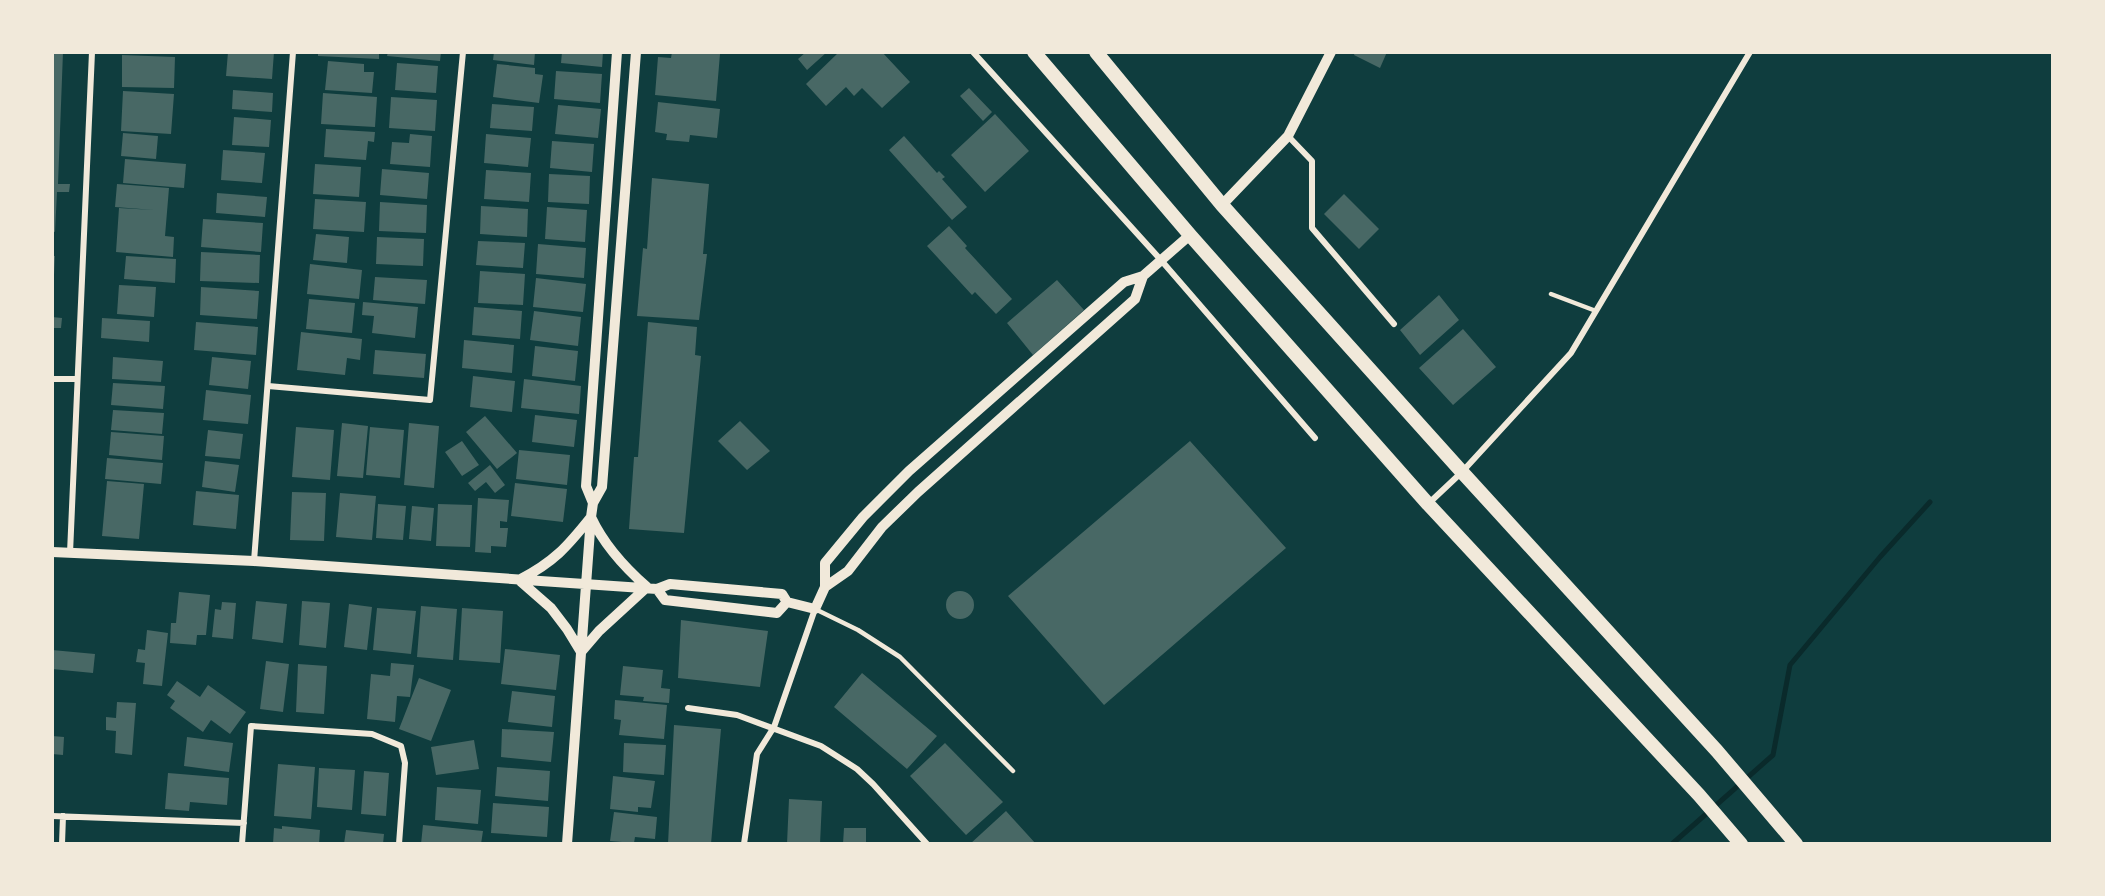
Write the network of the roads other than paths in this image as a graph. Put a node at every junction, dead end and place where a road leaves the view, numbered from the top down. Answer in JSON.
{"nodes":[{"id":1,"x":92,"y":52,"type":"edge"},
{"id":2,"x":294,"y":52,"type":"edge"},
{"id":3,"x":463,"y":52,"type":"edge"},
{"id":4,"x":617,"y":52,"type":"edge"},
{"id":5,"x":636,"y":52,"type":"edge"},
{"id":6,"x":973,"y":52,"type":"edge"},
{"id":7,"x":1034,"y":52,"type":"edge"},
{"id":8,"x":1095,"y":52,"type":"edge"},
{"id":9,"x":1331,"y":52,"type":"edge"},
{"id":10,"x":1750,"y":52,"type":"edge"},
{"id":11,"x":1288,"y":136,"type":"junction"},
{"id":12,"x":1222,"y":205,"type":"junction"},
{"id":13,"x":1190,"y":235,"type":"junction"},
{"id":14,"x":1160,"y":259,"type":"junction"},
{"id":15,"x":1143,"y":276,"type":"junction"},
{"id":16,"x":1551,"y":294,"type":"dead end"},
{"id":17,"x":1596,"y":311,"type":"junction"},
{"id":18,"x":1082,"y":319,"type":"junction"},
{"id":19,"x":1394,"y":324,"type":"dead end"},
{"id":20,"x":1096,"y":334,"type":"junction"},
{"id":21,"x":1030,"y":365,"type":"junction"},
{"id":22,"x":52,"y":379,"type":"edge"},
{"id":23,"x":1044,"y":379,"type":"junction"},
{"id":24,"x":76,"y":380,"type":"junction"},
{"id":25,"x":268,"y":386,"type":"junction"},
{"id":26,"x":1315,"y":438,"type":"dead end"},
{"id":27,"x":934,"y":449,"type":"junction"},
{"id":28,"x":948,"y":465,"type":"junction"},
{"id":29,"x":1462,"y":472,"type":"junction"},
{"id":30,"x":593,"y":503,"type":"junction"},
{"id":31,"x":1428,"y":504,"type":"junction"},
{"id":32,"x":591,"y":517,"type":"junction"},
{"id":33,"x":52,"y":552,"type":"edge"},
{"id":34,"x":70,"y":553,"type":"junction"},
{"id":35,"x":254,"y":561,"type":"junction"},
{"id":36,"x":519,"y":580,"type":"junction"},
{"id":37,"x":586,"y":583,"type":"junction"},
{"id":38,"x":697,"y":585,"type":"junction"},
{"id":39,"x":652,"y":588,"type":"junction"},
{"id":40,"x":825,"y":588,"type":"junction"},
{"id":41,"x":787,"y":603,"type":"junction"},
{"id":42,"x":695,"y":604,"type":"junction"},
{"id":43,"x":815,"y":609,"type":"junction"},
{"id":44,"x":581,"y":652,"type":"junction"},
{"id":45,"x":688,"y":708,"type":"dead end"},
{"id":46,"x":774,"y":727,"type":"junction"},
{"id":47,"x":1013,"y":771,"type":"dead end"},
{"id":48,"x":52,"y":816,"type":"edge"},
{"id":49,"x":63,"y":816,"type":"junction"},
{"id":50,"x":244,"y":823,"type":"junction"},
{"id":51,"x":62,"y":843,"type":"edge"},
{"id":52,"x":242,"y":843,"type":"edge"},
{"id":53,"x":399,"y":843,"type":"edge"},
{"id":54,"x":567,"y":843,"type":"edge"},
{"id":55,"x":744,"y":843,"type":"edge"},
{"id":56,"x":927,"y":843,"type":"edge"},
{"id":57,"x":1741,"y":843,"type":"edge"},
{"id":58,"x":1796,"y":843,"type":"edge"}],
"edges":[{"from":1,"to":24,"type":"street"},
{"from":2,"to":25,"type":"street"},
{"from":3,"to":25,"type":"street"},
{"from":4,"to":30,"type":"street"},
{"from":5,"to":30,"type":"street"},
{"from":6,"to":14,"type":"street"},
{"from":7,"to":13,"type":"main road"},
{"from":8,"to":12,"type":"main road"},
{"from":9,"to":11,"type":"street"},
{"from":10,"to":17,"type":"street"},
{"from":11,"to":12,"type":"street"},
{"from":11,"to":19,"type":"street"},
{"from":12,"to":29,"type":"main road"},
{"from":13,"to":14,"type":"street"},
{"from":13,"to":31,"type":"main road"},
{"from":14,"to":15,"type":"street"},
{"from":14,"to":26,"type":"street"},
{"from":15,"to":18,"type":"street"},
{"from":15,"to":20,"type":"street"},
{"from":16,"to":17,"type":"lane"},
{"from":17,"to":29,"type":"street"},
{"from":18,"to":20,"type":"street"},
{"from":18,"to":21,"type":"street"},
{"from":20,"to":23,"type":"street"},
{"from":21,"to":23,"type":"street"},
{"from":21,"to":27,"type":"street"},
{"from":22,"to":24,"type":"street"},
{"from":23,"to":28,"type":"street"},
{"from":24,"to":34,"type":"street"},
{"from":25,"to":35,"type":"street"},
{"from":27,"to":28,"type":"street"},
{"from":27,"to":40,"type":"street"},
{"from":28,"to":40,"type":"street"},
{"from":29,"to":31,"type":"street"},
{"from":29,"to":58,"type":"main road"},
{"from":30,"to":32,"type":"street"},
{"from":31,"to":57,"type":"main road"},
{"from":32,"to":36,"type":"street"},
{"from":32,"to":37,"type":"street"},
{"from":32,"to":39,"type":"street"},
{"from":33,"to":34,"type":"street"},
{"from":34,"to":35,"type":"street"},
{"from":35,"to":36,"type":"street"},
{"from":36,"to":37,"type":"street"},
{"from":36,"to":44,"type":"street"},
{"from":37,"to":39,"type":"street"},
{"from":37,"to":44,"type":"street"},
{"from":38,"to":39,"type":"street"},
{"from":38,"to":41,"type":"street"},
{"from":38,"to":42,"type":"street"},
{"from":39,"to":42,"type":"street"},
{"from":39,"to":44,"type":"street"},
{"from":40,"to":43,"type":"street"},
{"from":41,"to":42,"type":"street"},
{"from":41,"to":43,"type":"street"},
{"from":43,"to":46,"type":"street"},
{"from":43,"to":47,"type":"lane"},
{"from":44,"to":54,"type":"street"},
{"from":45,"to":46,"type":"street"},
{"from":46,"to":55,"type":"street"},
{"from":46,"to":56,"type":"street"},
{"from":48,"to":49,"type":"street"},
{"from":49,"to":50,"type":"street"},
{"from":49,"to":51,"type":"street"},
{"from":50,"to":52,"type":"street"},
{"from":50,"to":53,"type":"street"}]}
